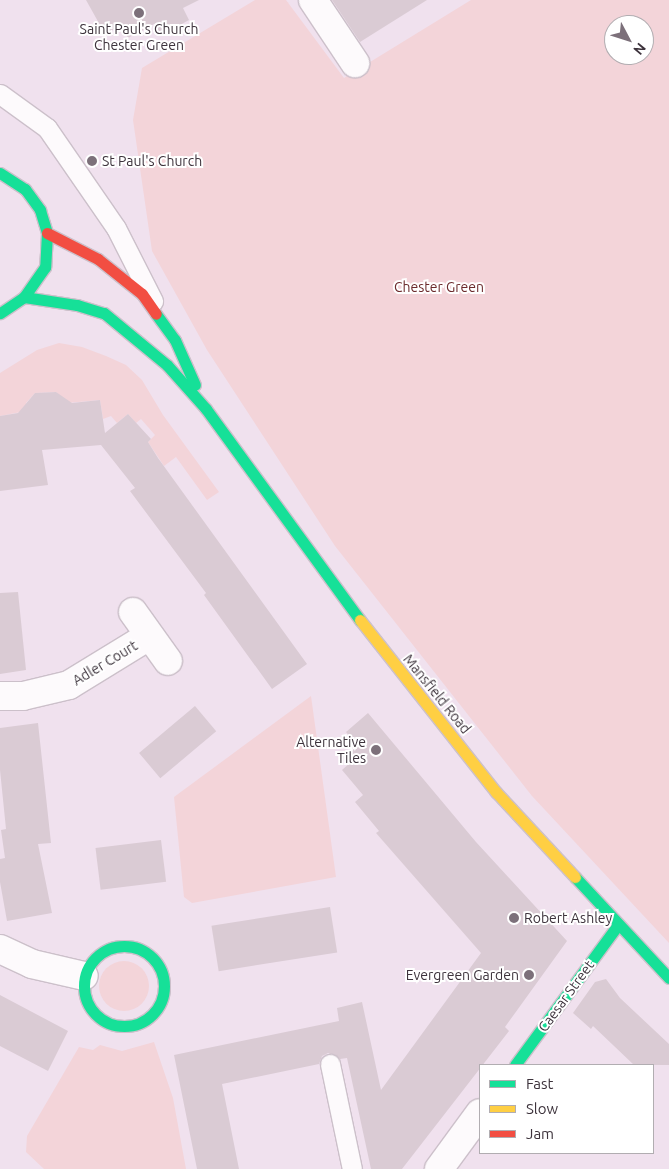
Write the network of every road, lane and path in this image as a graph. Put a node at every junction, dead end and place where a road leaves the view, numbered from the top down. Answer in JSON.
{"nodes":[{"id":1,"x":313,"y":0,"type":"edge"},
{"id":2,"x":355,"y":63,"type":"dead end"},
{"id":3,"x":0,"y":94,"type":"edge"},
{"id":4,"x":0,"y":173,"type":"edge"},
{"id":5,"x":47,"y":233,"type":"junction"},
{"id":6,"x":24,"y":297,"type":"junction"},
{"id":7,"x":0,"y":313,"type":"edge"},
{"id":8,"x":160,"y":317,"type":"junction"},
{"id":9,"x":206,"y":409,"type":"junction"},
{"id":10,"x":133,"y":612,"type":"dead end"},
{"id":11,"x":149,"y":636,"type":"junction"},
{"id":12,"x":168,"y":661,"type":"dead end"},
{"id":13,"x":0,"y":696,"type":"edge"},
{"id":14,"x":617,"y":926,"type":"junction"},
{"id":15,"x":0,"y":949,"type":"edge"},
{"id":16,"x":84,"y":976,"type":"junction"},
{"id":17,"x":669,"y":978,"type":"edge"},
{"id":18,"x":330,"y":1064,"type":"dead end"},
{"id":19,"x":516,"y":1064,"type":"edge"},
{"id":20,"x":479,"y":1114,"type":"edge"},
{"id":21,"x":352,"y":1169,"type":"edge"},
{"id":22,"x":439,"y":1169,"type":"edge"}],
"edges":[{"from":1,"to":2,"type":"street"},
{"from":3,"to":8,"type":"lane"},
{"from":4,"to":5,"type":"street"},
{"from":5,"to":6,"type":"street"},
{"from":5,"to":8,"type":"street","name":"Mansfield Road"},
{"from":6,"to":7,"type":"street"},
{"from":6,"to":9,"type":"street","name":"Mansfield Road"},
{"from":8,"to":9,"type":"street","name":"Mansfield Road"},
{"from":9,"to":14,"type":"street","name":"Mansfield Road"},
{"from":10,"to":11,"type":"street","name":"Adler Court"},
{"from":11,"to":12,"type":"street","name":"Adler Court"},
{"from":11,"to":13,"type":"street","name":"Adler Court"},
{"from":14,"to":17,"type":"street","name":"Mansfield Road"},
{"from":14,"to":19,"type":"street","name":"Caesar Street"},
{"from":15,"to":16,"type":"street"},
{"from":16,"to":16,"type":"street"},
{"from":18,"to":21,"type":"lane"},
{"from":20,"to":22,"type":"street"}]}
